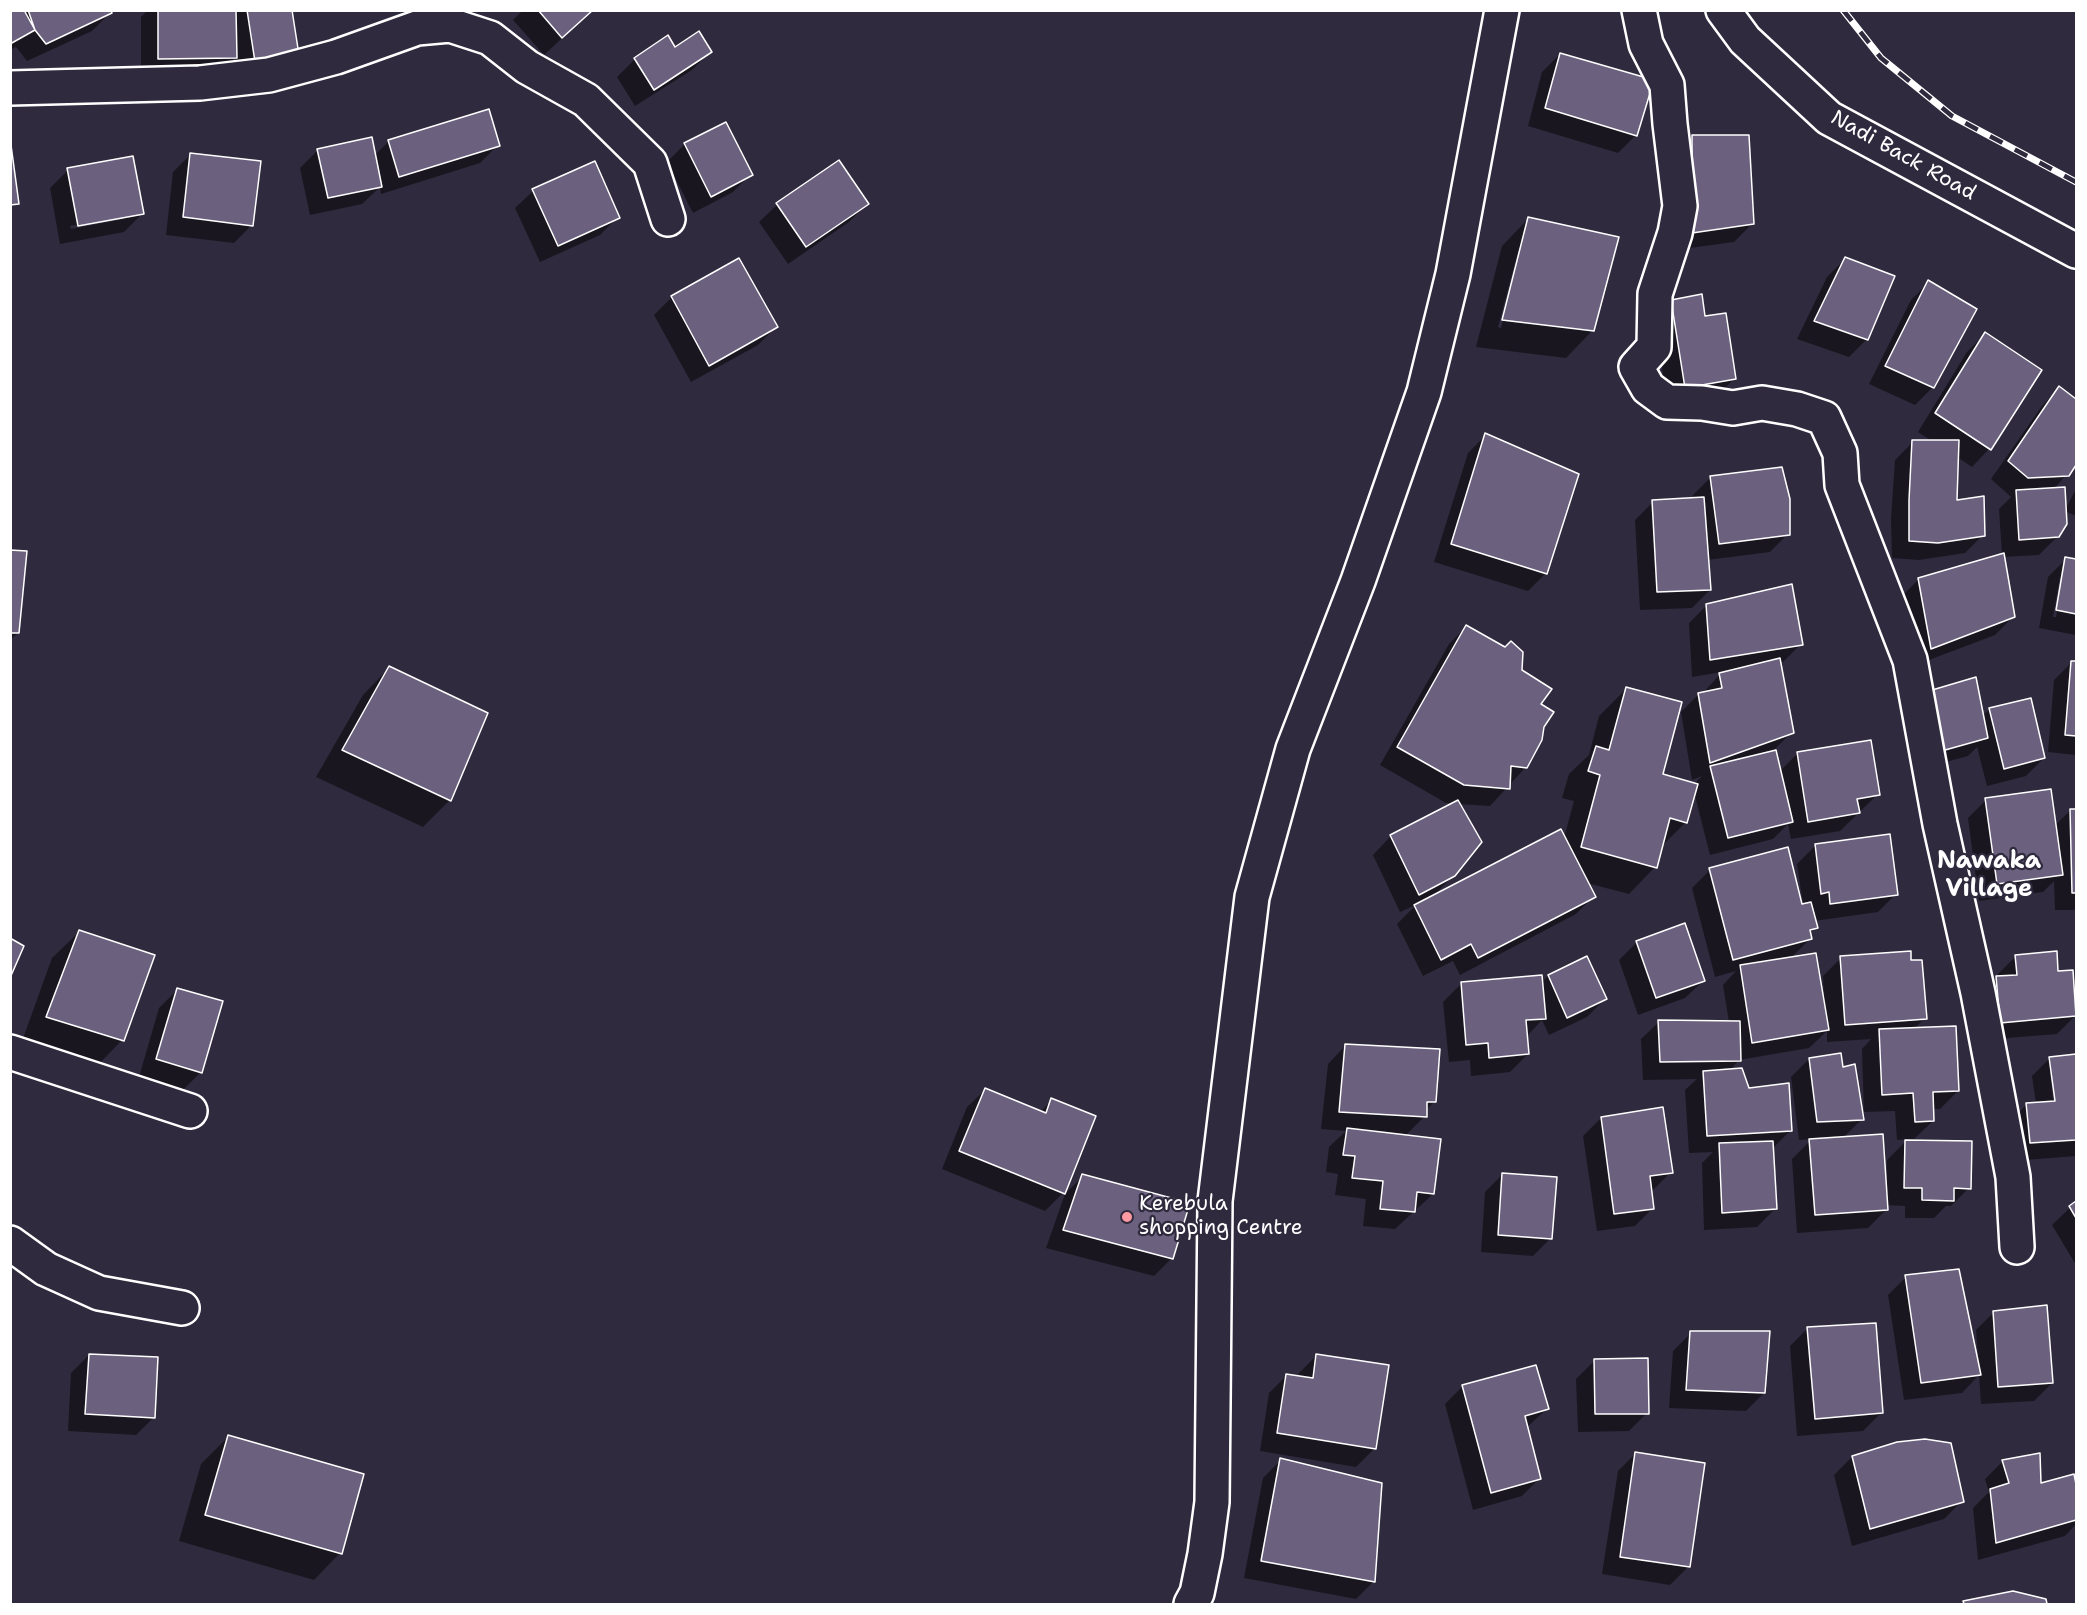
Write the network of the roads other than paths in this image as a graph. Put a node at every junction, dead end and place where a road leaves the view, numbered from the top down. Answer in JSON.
{"nodes":[{"id":1,"x":1502,"y":10,"type":"edge"},
{"id":2,"x":1639,"y":10,"type":"edge"},
{"id":3,"x":1723,"y":10,"type":"edge"},
{"id":4,"x":10,"y":88,"type":"edge"},
{"id":5,"x":668,"y":219,"type":"dead end"},
{"id":6,"x":2076,"y":251,"type":"edge"},
{"id":7,"x":10,"y":1052,"type":"edge"},
{"id":8,"x":190,"y":1111,"type":"dead end"},
{"id":9,"x":10,"y":1243,"type":"edge"},
{"id":10,"x":2017,"y":1247,"type":"dead end"},
{"id":11,"x":182,"y":1308,"type":"dead end"},
{"id":12,"x":1191,"y":1605,"type":"edge"}],
"edges":[{"from":1,"to":12,"type":"main road"},
{"from":2,"to":10,"type":"main road"},
{"from":3,"to":6,"type":"main road","name":"Nadi Back Road"},
{"from":4,"to":5,"type":"main road"},
{"from":7,"to":8,"type":"main road"},
{"from":9,"to":11,"type":"main road"}]}
